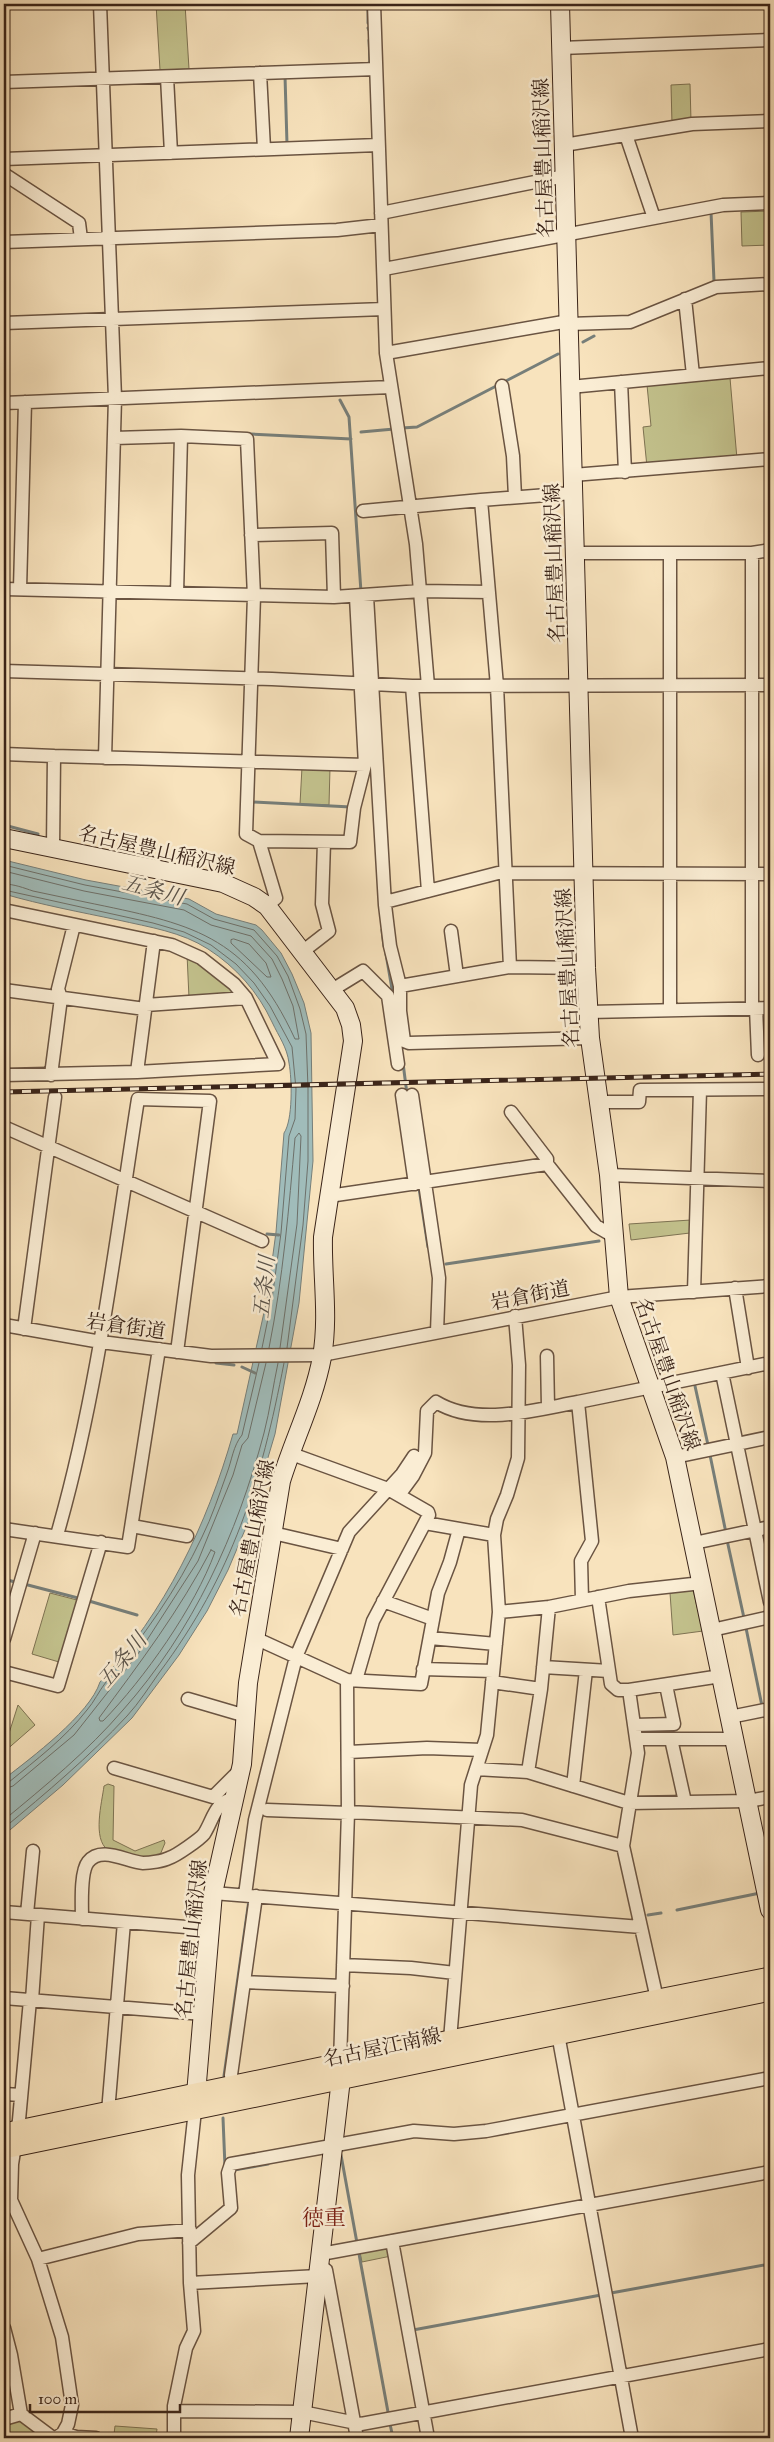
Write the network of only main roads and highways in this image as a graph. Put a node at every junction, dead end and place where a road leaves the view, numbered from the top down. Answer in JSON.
{"nodes":[{"id":1,"x":560,"y":4,"type":"edge"},
{"id":2,"x":4,"y":838,"type":"edge"},
{"id":3,"x":770,"y":1910,"type":"edge"},
{"id":4,"x":770,"y":1977,"type":"edge"},
{"id":5,"x":770,"y":1991,"type":"edge"},
{"id":6,"x":340,"y":2071,"type":"junction"},
{"id":7,"x":195,"y":2102,"type":"junction"},
{"id":8,"x":9,"y":2140,"type":"edge"},
{"id":9,"x":299,"y":2438,"type":"edge"}],
"edges":[{"from":1,"to":3,"type":"main road","name":"名古屋豊山稲沢線"},
{"from":2,"to":7,"type":"main road","name":"名古屋豊山稲沢線"},
{"from":4,"to":6,"type":"main road","name":"名古屋江南線"},
{"from":5,"to":6,"type":"main road","name":"名古屋江南線"},
{"from":6,"to":7,"type":"main road","name":"名古屋江南線"},
{"from":6,"to":7,"type":"main road","name":"名古屋江南線"},
{"from":6,"to":9,"type":"main road"},
{"from":7,"to":8,"type":"main road","name":"名古屋江南線"},
{"from":7,"to":8,"type":"main road","name":"名古屋江南線"}]}
